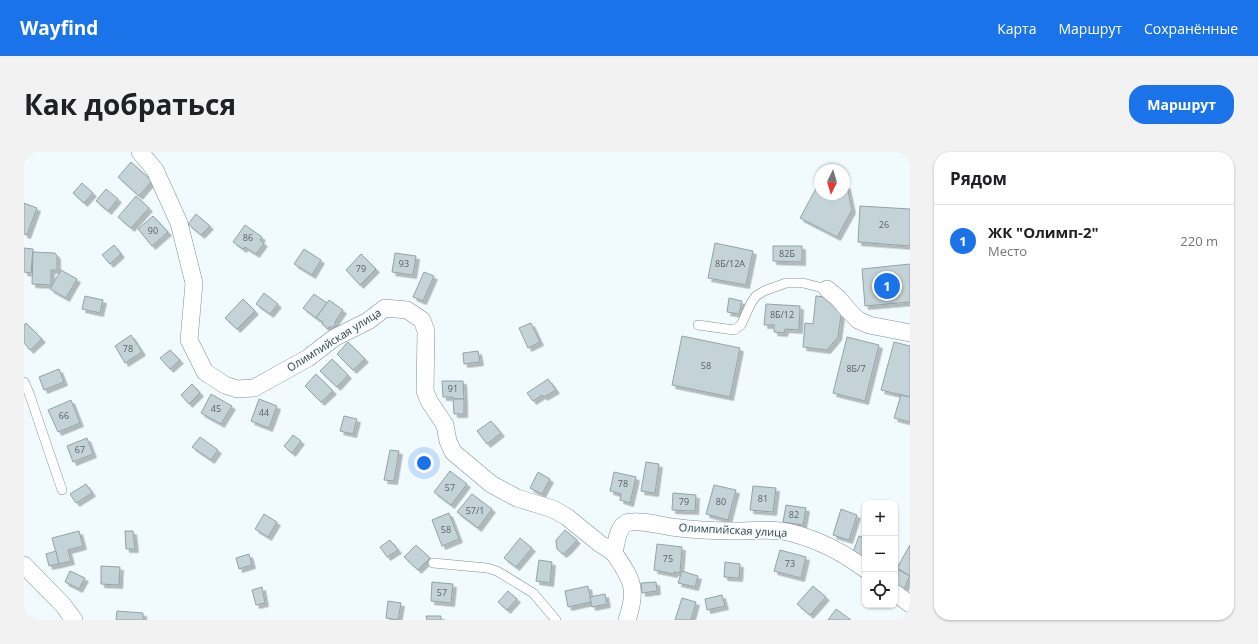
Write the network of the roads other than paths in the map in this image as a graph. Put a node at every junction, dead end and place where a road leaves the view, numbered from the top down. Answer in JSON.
{"nodes":[{"id":1,"x":140,"y":152,"type":"edge"},
{"id":2,"x":827,"y":289,"type":"joint"},
{"id":3,"x":698,"y":325,"type":"dead end"},
{"id":4,"x":910,"y":333,"type":"edge"},
{"id":5,"x":24,"y":382,"type":"edge"},
{"id":6,"x":62,"y":490,"type":"dead end"},
{"id":7,"x":614,"y":553,"type":"junction"},
{"id":8,"x":433,"y":562,"type":"dead end"},
{"id":9,"x":24,"y":565,"type":"edge"},
{"id":10,"x":862,"y":568,"type":"edge"},
{"id":11,"x":898,"y":595,"type":"edge"},
{"id":12,"x":910,"y":604,"type":"edge"},
{"id":13,"x":74,"y":620,"type":"edge"},
{"id":14,"x":556,"y":620,"type":"edge"},
{"id":15,"x":627,"y":620,"type":"edge"}],
"edges":[{"from":1,"to":7,"type":"street","name":"Олимпийская улица"},
{"from":2,"to":3,"type":"lane"},
{"from":2,"to":4,"type":"street"},
{"from":5,"to":6,"type":"lane"},
{"from":7,"to":10,"type":"street","name":"Олимпийская улица"},
{"from":7,"to":15,"type":"street","name":"Олимпийская улица"},
{"from":8,"to":14,"type":"lane"},
{"from":9,"to":13,"type":"street"},
{"from":11,"to":12,"type":"street"}]}
